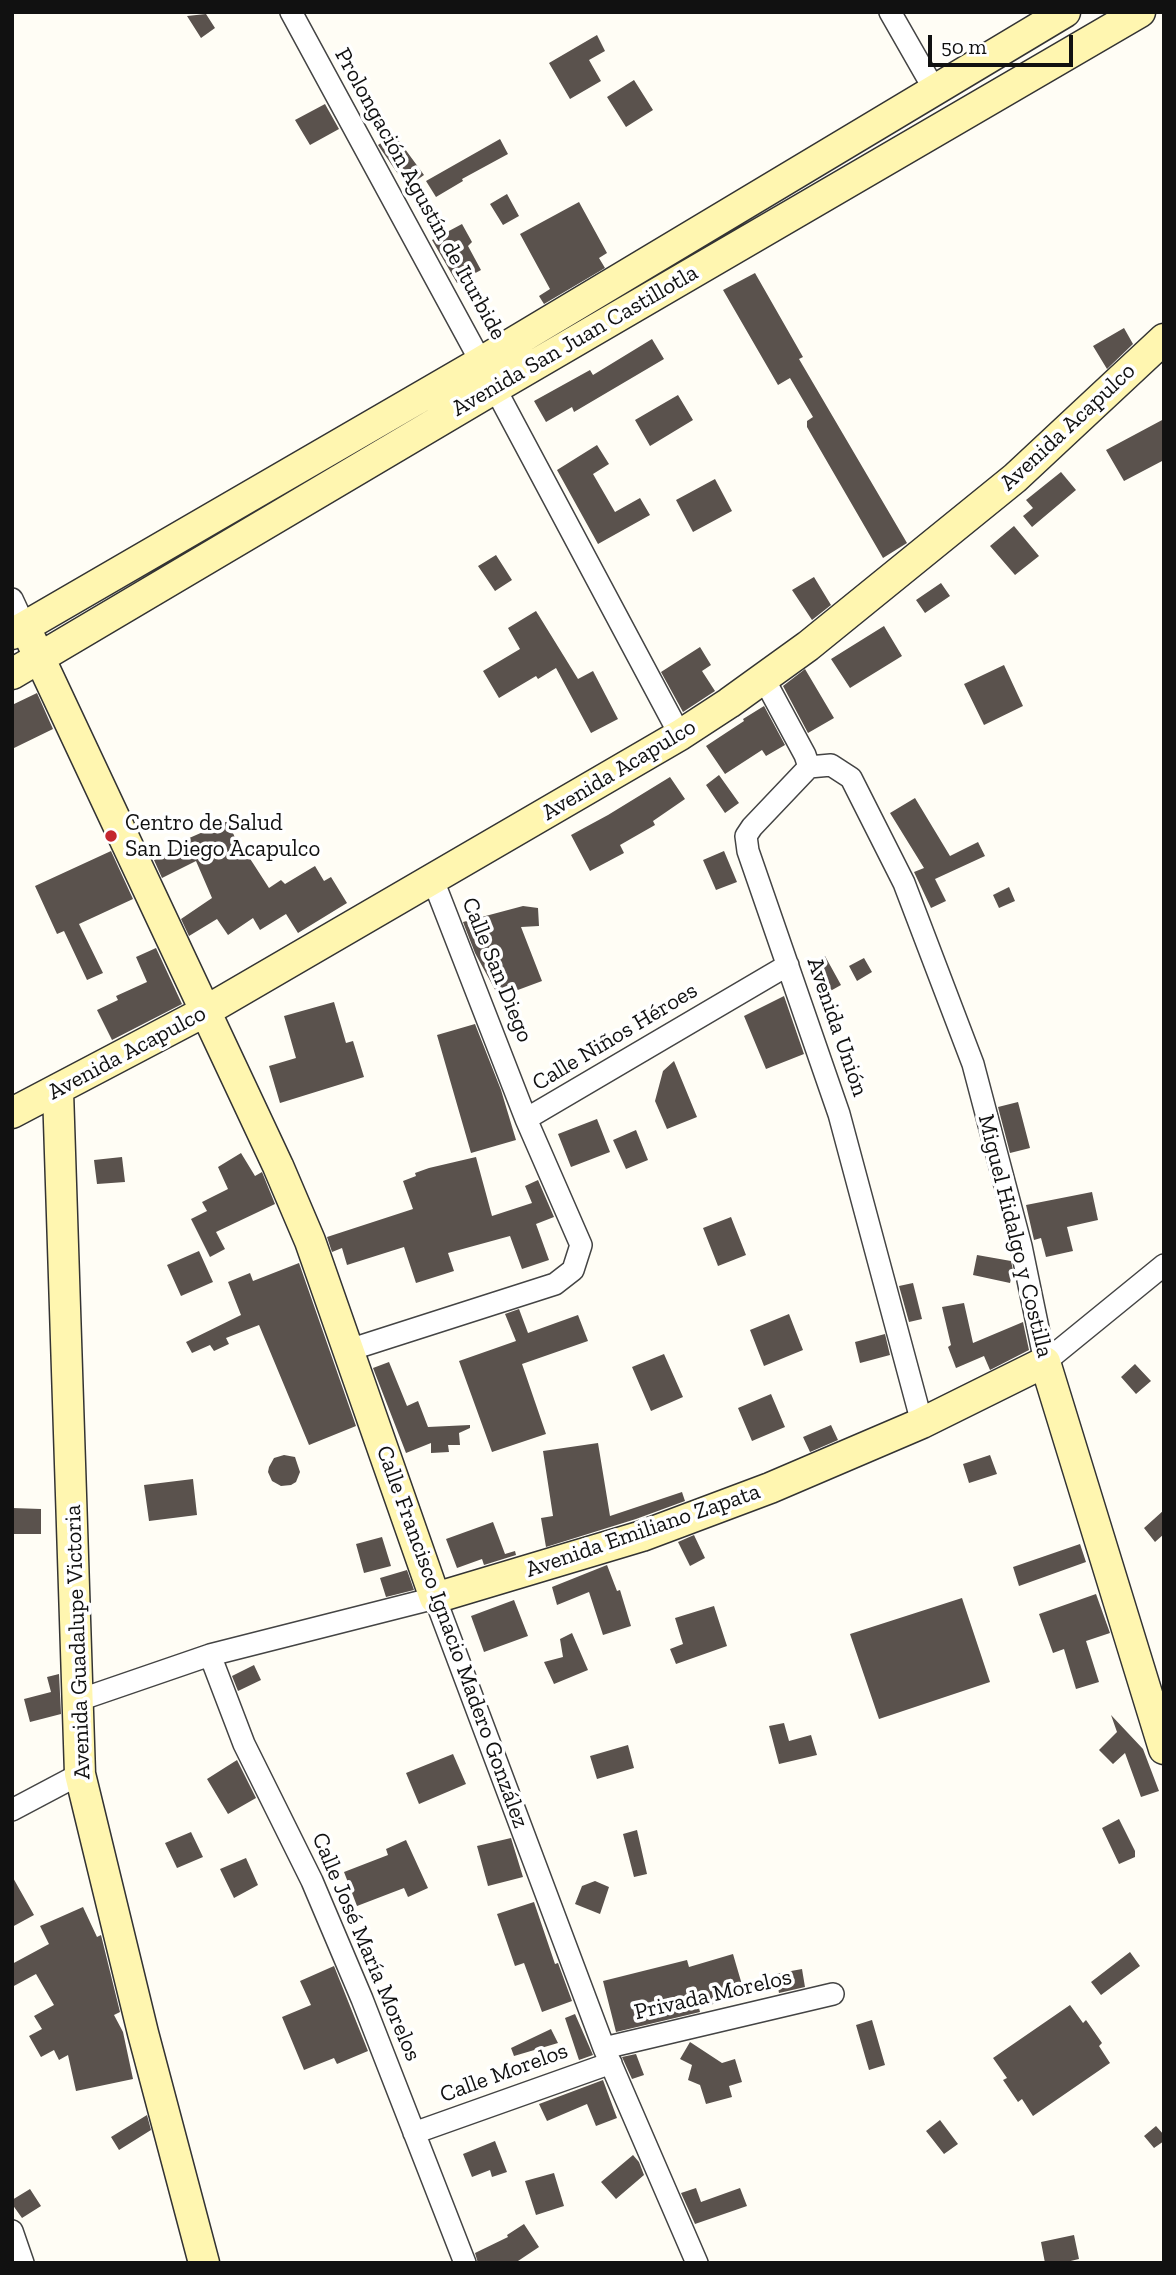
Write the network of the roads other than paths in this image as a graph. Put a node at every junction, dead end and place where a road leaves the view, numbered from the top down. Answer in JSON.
{"nodes":[{"id":1,"x":291,"y":12,"type":"edge"},
{"id":2,"x":890,"y":12,"type":"edge"},
{"id":3,"x":1065,"y":12,"type":"edge"},
{"id":4,"x":1140,"y":12,"type":"edge"},
{"id":5,"x":934,"y":89,"type":"junction"},
{"id":6,"x":1164,"y":339,"type":"edge"},
{"id":7,"x":488,"y":375,"type":"junction"},
{"id":8,"x":12,"y":599,"type":"edge"},
{"id":9,"x":18,"y":630,"type":"edge"},
{"id":10,"x":39,"y":658,"type":"junction"},
{"id":11,"x":12,"y":674,"type":"edge"},
{"id":12,"x":764,"y":679,"type":"junction"},
{"id":13,"x":680,"y":735,"type":"junction"},
{"id":14,"x":809,"y":767,"type":"junction"},
{"id":15,"x":433,"y":880,"type":"junction"},
{"id":16,"x":788,"y":965,"type":"junction"},
{"id":17,"x":204,"y":1012,"type":"junction"},
{"id":18,"x":58,"y":1091,"type":"junction"},
{"id":19,"x":12,"y":1113,"type":"edge"},
{"id":20,"x":526,"y":1119,"type":"junction"},
{"id":21,"x":1164,"y":1265,"type":"edge"},
{"id":22,"x":349,"y":1350,"type":"junction"},
{"id":23,"x":1045,"y":1362,"type":"junction"},
{"id":24,"x":922,"y":1423,"type":"junction"},
{"id":25,"x":435,"y":1598,"type":"junction"},
{"id":26,"x":210,"y":1655,"type":"junction"},
{"id":27,"x":79,"y":1700,"type":"junction"},
{"id":28,"x":1164,"y":1749,"type":"edge"},
{"id":29,"x":80,"y":1774,"type":"junction"},
{"id":30,"x":12,"y":1810,"type":"edge"},
{"id":31,"x":834,"y":1994,"type":"dead end"},
{"id":32,"x":607,"y":2055,"type":"junction"},
{"id":33,"x":414,"y":2133,"type":"junction"},
{"id":34,"x":12,"y":2231,"type":"edge"},
{"id":35,"x":23,"y":2263,"type":"edge"},
{"id":36,"x":204,"y":2263,"type":"edge"},
{"id":37,"x":465,"y":2263,"type":"edge"},
{"id":38,"x":697,"y":2263,"type":"edge"}],
"edges":[{"from":1,"to":7,"type":"street","name":"Prolongación Agustín de Iturbide"},
{"from":2,"to":5,"type":"street"},
{"from":3,"to":5,"type":"street","name":"Avenida San Juan Castillotla"},
{"from":4,"to":7,"type":"street","name":"Avenida San Juan Castillotla"},
{"from":5,"to":7,"type":"street","name":"Avenida San Juan Castillotla"},
{"from":6,"to":12,"type":"street","name":"Avenida Acapulco"},
{"from":7,"to":9,"type":"street","name":"Avenida San Juan Castillotla"},
{"from":7,"to":10,"type":"street","name":"Avenida San Juan Castillotla"},
{"from":7,"to":13,"type":"street","name":"Prolongación Agustín de Iturbide"},
{"from":8,"to":9,"type":"street"},
{"from":9,"to":10,"type":"street","name":"Calle Francisco Ignacio Madero González"},
{"from":10,"to":11,"type":"street","name":"Avenida San Juan Castillotla"},
{"from":10,"to":17,"type":"street","name":"Calle Francisco Ignacio Madero González"},
{"from":12,"to":13,"type":"street","name":"Avenida Acapulco"},
{"from":12,"to":14,"type":"street"},
{"from":13,"to":15,"type":"street","name":"Avenida Acapulco"},
{"from":14,"to":16,"type":"street","name":"Avenida Unión"},
{"from":14,"to":23,"type":"street","name":"Miguel Hidalgo y Costilla"},
{"from":15,"to":17,"type":"street","name":"Avenida Acapulco"},
{"from":15,"to":20,"type":"street","name":"Calle San Diego"},
{"from":16,"to":20,"type":"street","name":"Calle Niños Héroes"},
{"from":16,"to":24,"type":"street","name":"Avenida Unión"},
{"from":17,"to":18,"type":"street","name":"Avenida Acapulco"},
{"from":17,"to":22,"type":"street","name":"Calle Francisco Ignacio Madero González"},
{"from":18,"to":19,"type":"street","name":"Avenida Acapulco"},
{"from":18,"to":27,"type":"street","name":"Avenida Guadalupe Victoria"},
{"from":20,"to":22,"type":"street","name":"Calle Niños Héroes"},
{"from":21,"to":23,"type":"street","name":"Avenida Emiliano Zapata"},
{"from":22,"to":25,"type":"street","name":"Calle Francisco Ignacio Madero González"},
{"from":23,"to":24,"type":"street","name":"Avenida Emiliano Zapata"},
{"from":23,"to":28,"type":"street","name":"Miguel Hidalgo y Costilla"},
{"from":24,"to":25,"type":"street","name":"Avenida Emiliano Zapata"},
{"from":25,"to":26,"type":"street","name":"Avenida Emiliano Zapata"},
{"from":25,"to":32,"type":"street","name":"Calle Francisco Ignacio Madero González"},
{"from":26,"to":27,"type":"street","name":"Avenida Emiliano Zapata"},
{"from":26,"to":33,"type":"street","name":"Calle José María Morelos"},
{"from":27,"to":29,"type":"street","name":"Avenida Guadalupe Victoria"},
{"from":29,"to":30,"type":"street"},
{"from":29,"to":36,"type":"street","name":"Avenida Guadalupe Victoria"},
{"from":31,"to":32,"type":"street","name":"Privada Morelos"},
{"from":32,"to":33,"type":"street","name":"Calle Morelos"},
{"from":32,"to":38,"type":"street","name":"Calle Francisco Ignacio Madero González"},
{"from":33,"to":37,"type":"street","name":"Calle José María Morelos"},
{"from":34,"to":35,"type":"street"}]}
